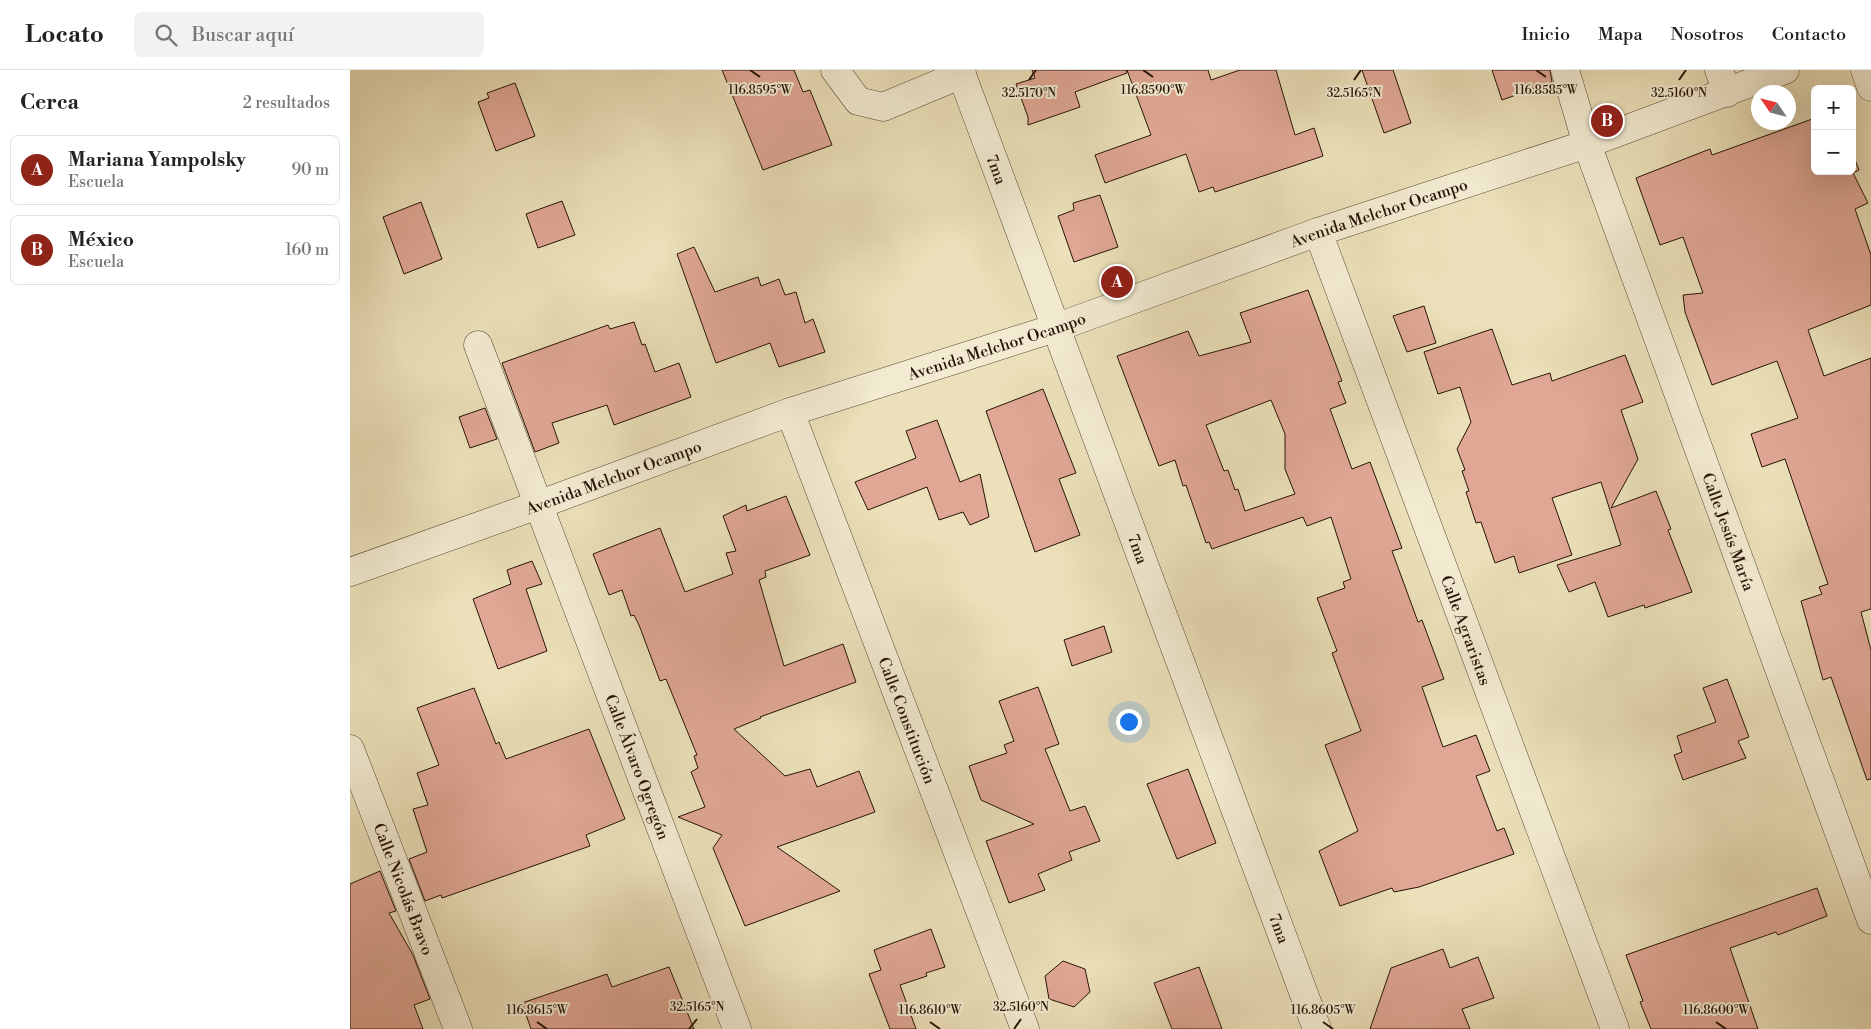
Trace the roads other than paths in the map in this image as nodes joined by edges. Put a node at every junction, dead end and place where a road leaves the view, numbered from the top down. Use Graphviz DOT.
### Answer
graph roads {
  1 [pos="835,70"];
  2 [pos="1565,70"];
  3 [pos="1785,70"];
  4 [pos="1865,70"];
  5 [pos="961,72"];
  6 [pos="1723,82"];
  7 [pos="1871,87"];
  8 [pos="1587,144"];
  9 [pos="1318,232"];
  10 [pos="1054,328"];
  11 [pos="478,345"];
  12 [pos="790,412"];
  13 [pos="538,506"];
  14 [pos="350,572"];
  15 [pos="350,749"];
  16 [pos="1871,920"];
  17 [pos="458,1029"];
  18 [pos="737,1029"];
  19 [pos="1025,1029"];
  20 [pos="1317,1029"];
  21 [pos="1615,1029"];
  1 -- 5 [label="street"];
  2 -- 8 [label="street, Calle Jesús María"];
  3 -- 6 [label="street, Avenida Melchor Ocampo"];
  4 -- 7 [label="street"];
  5 -- 10 [label="street, 7ma"];
  6 -- 8 [label="street, Avenida Melchor Ocampo"];
  8 -- 9 [label="street, Avenida Melchor Ocampo"];
  8 -- 16 [label="street, Calle Jesús María"];
  9 -- 10 [label="street, Avenida Melchor Ocampo"];
  9 -- 21 [label="street, Calle Agraristas"];
  10 -- 12 [label="street, Avenida Melchor Ocampo"];
  10 -- 20 [label="street, 7ma"];
  11 -- 13 [label="street, Calle Álvaro Ogregón"];
  12 -- 13 [label="street, Avenida Melchor Ocampo"];
  12 -- 19 [label="street, Calle Constitución"];
  13 -- 14 [label="street, Avenida Melchor Ocampo"];
  13 -- 18 [label="street, Calle Álvaro Ogregón"];
  15 -- 17 [label="street, Calle Nicolás Bravo"];
}
